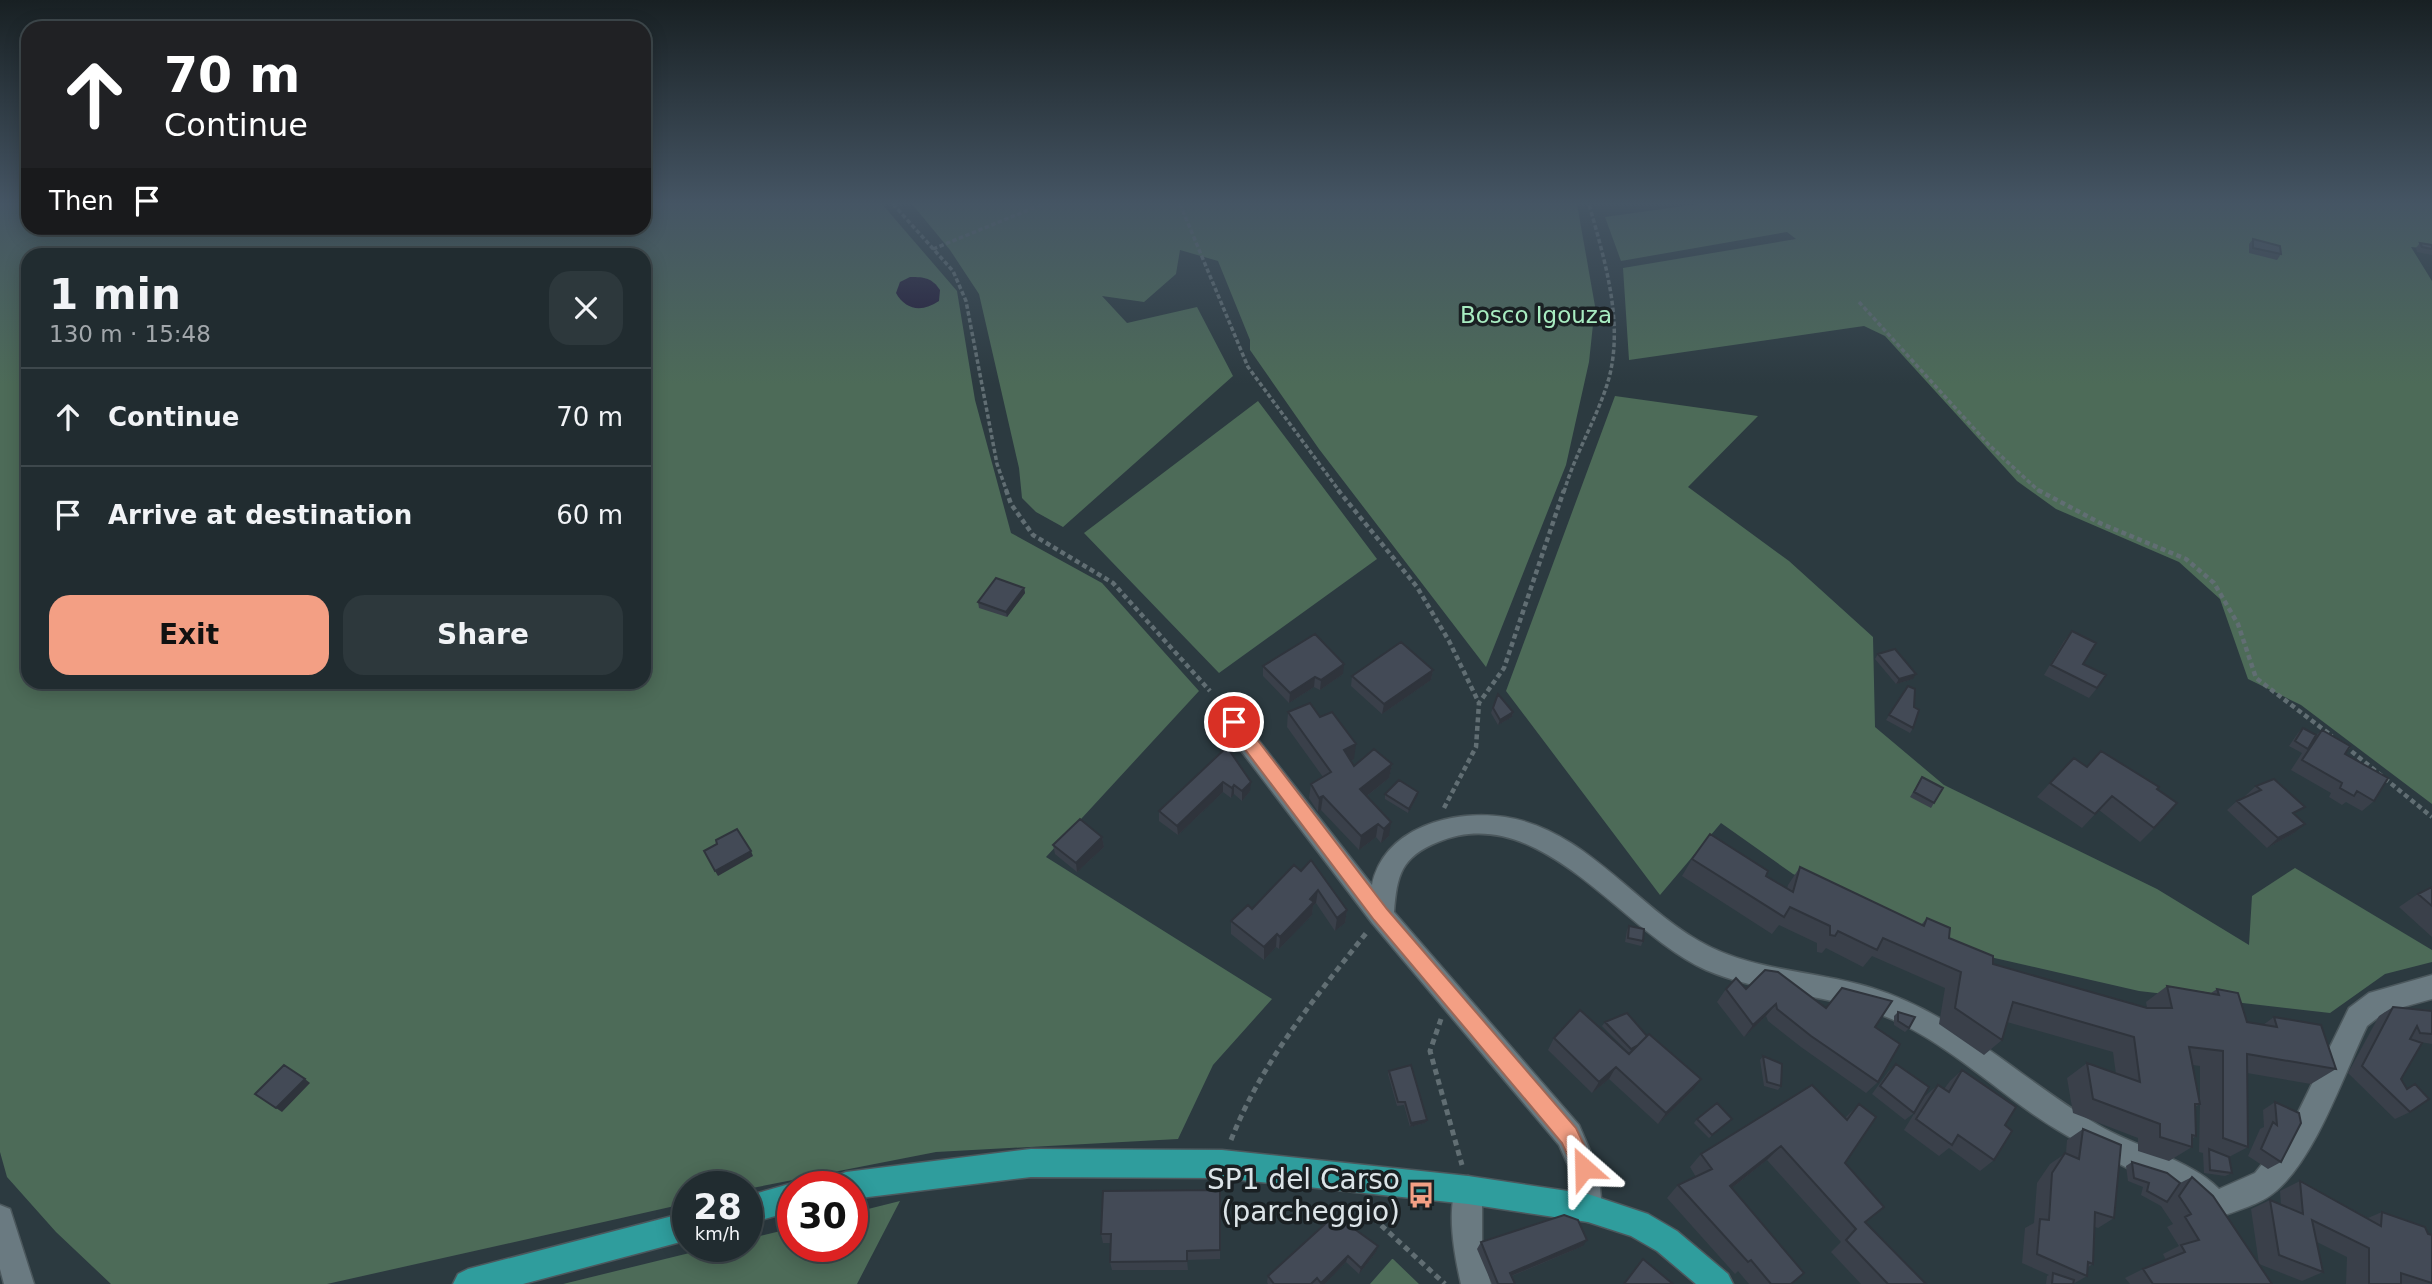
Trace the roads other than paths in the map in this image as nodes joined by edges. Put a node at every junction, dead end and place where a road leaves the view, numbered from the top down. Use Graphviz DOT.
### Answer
graph roads {
  1 [pos="1223,706"];
  2 [pos="1381,915"];
  3 [pos="2432,987"];
  4 [pos="868,1183"];
  5 [pos="1468,1190"];
  6 [pos="1588,1208"];
  7 [pos="0,1219"];
  8 [pos="672,1230"];
  9 [pos="19,1284"];
  10 [pos="468,1284"];
  11 [pos="1476,1284"];
  12 [pos="1718,1284"];
  1 -- 2 [label="street"];
  2 -- 3 [label="street"];
  2 -- 6 [label="street"];
  4 -- 5 [label="main road"];
  5 -- 6 [label="main road"];
  5 -- 11 [label="street"];
  6 -- 12 [label="main road"];
  7 -- 9 [label="street"];
  8 -- 10 [label="main road"];
}
